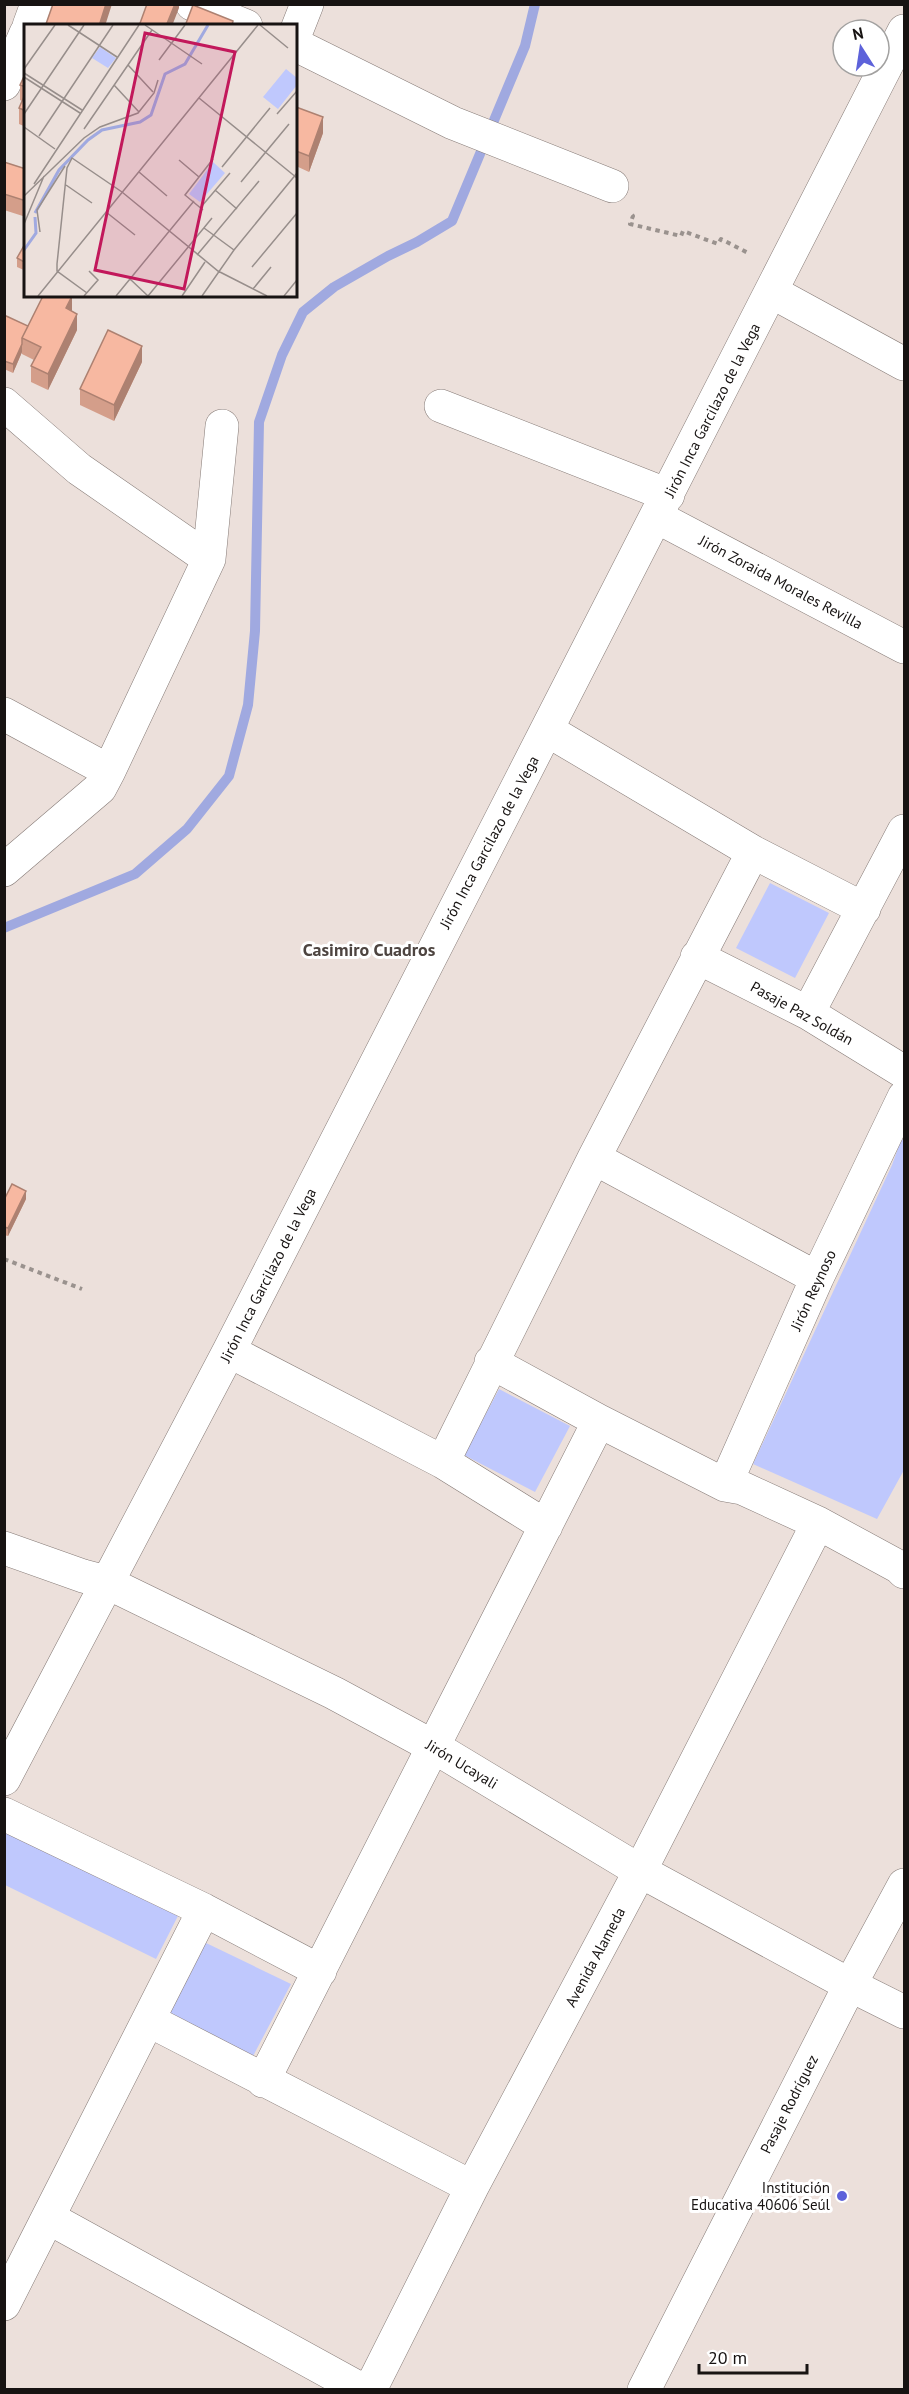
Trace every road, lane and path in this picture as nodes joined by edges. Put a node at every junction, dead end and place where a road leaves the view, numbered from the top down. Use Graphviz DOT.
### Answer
graph roads {
  1 [pos="37,4"];
  2 [pos="192,4"];
  3 [pos="307,4"];
  4 [pos="30,24"];
  5 [pos="241,24"];
  6 [pos="297,29"];
  7 [pos="904,31"];
  8 [pos="24,38"];
  9 [pos="297,45"];
  10 [pos="4,84"];
  11 [pos="607,191"];
  12 [pos="753,256"];
  13 [pos="772,292"];
  14 [pos="904,364"];
  15 [pos="4,404"];
  16 [pos="441,405"];
  17 [pos="222,426"];
  18 [pos="662,506"];
  19 [pos="209,559"];
  20 [pos="904,647"];
  21 [pos="4,714"];
  22 [pos="548,730"];
  23 [pos="109,771"];
  24 [pos="904,831"];
  25 [pos="753,852"];
  26 [pos="4,870"];
  27 [pos="864,909"];
  28 [pos="697,957"];
  29 [pos="808,1014"];
  30 [pos="904,1072"];
  31 [pos="904,1096"];
  32 [pos="594,1158"];
  33 [pos="4,1259"];
  34 [pos="817,1278"];
  35 [pos="82,1289"];
  36 [pos="229,1351"];
  37 [pos="491,1362"];
  38 [pos="599,1421"];
  39 [pos="443,1462"];
  40 [pos="725,1485"];
  41 [pos="818,1523"];
  42 [pos="546,1526"];
  43 [pos="4,1548"];
  44 [pos="903,1565"];
  45 [pos="106,1582"];
  46 [pos="434,1747"];
  47 [pos="4,1779"];
  48 [pos="4,1814"];
  49 [pos="640,1871"];
  50 [pos="904,1885"];
  51 [pos="204,1910"];
  52 [pos="320,1971"];
  53 [pos="850,1985"];
  54 [pos="904,2012"];
  55 [pos="150,2021"];
  56 [pos="263,2081"];
  57 [pos="472,2187"];
  58 [pos="49,2218"];
  59 [pos="4,2304"];
  60 [pos="362,2390"];
  61 [pos="369,2390"];
  62 [pos="644,2390"];
  1 -- 4 [label="street"];
  2 -- 5 [label="street"];
  3 -- 6 [label="street"];
  7 -- 13 [label="street, Jirón Inca Garcilazo de la Vega"];
  8 -- 10 [label="street"];
  9 -- 11 [label="street"];
  11 -- 12 [label="path"];
  13 -- 14 [label="street"];
  13 -- 18 [label="street, Jirón Inca Garcilazo de la Vega"];
  15 -- 19 [label="street"];
  16 -- 18 [label="street, Jirón Zoraida Morales Revilla"];
  17 -- 19 [label="street"];
  18 -- 20 [label="street, Jirón Zoraida Morales Revilla"];
  18 -- 22 [label="street, Jirón Inca Garcilazo de la Vega"];
  19 -- 23 [label="street"];
  21 -- 23 [label="street"];
  22 -- 25 [label="street"];
  22 -- 36 [label="street, Jirón Inca Garcilazo de la Vega"];
  23 -- 26 [label="street"];
  24 -- 27 [label="street"];
  25 -- 27 [label="street"];
  25 -- 28 [label="street"];
  27 -- 29 [label="street"];
  28 -- 29 [label="street, Pasaje Paz Soldán"];
  28 -- 32 [label="street"];
  29 -- 30 [label="street, Pasaje Paz Soldán"];
  31 -- 34 [label="street, Jirón Reynoso"];
  32 -- 34 [label="street"];
  32 -- 37 [label="street"];
  33 -- 35 [label="path"];
  34 -- 40 [label="street, Jirón Reynoso"];
  36 -- 39 [label="street"];
  36 -- 45 [label="street, Jirón Inca Garcilazo de la Vega"];
  37 -- 38 [label="street"];
  37 -- 39 [label="street"];
  38 -- 40 [label="street"];
  38 -- 42 [label="street"];
  39 -- 42 [label="street"];
  40 -- 41 [label="street"];
  41 -- 44 [label="street"];
  41 -- 49 [label="street, Avenida Alameda"];
  42 -- 46 [label="street"];
  43 -- 45 [label="street, Jirón Ucayali"];
  45 -- 46 [label="street, Jirón Ucayali"];
  45 -- 47 [label="street, Jirón Inca Garcilazo de la Vega"];
  46 -- 49 [label="street, Jirón Ucayali"];
  46 -- 52 [label="street"];
  48 -- 51 [label="street"];
  49 -- 53 [label="street, Jirón Ucayali"];
  49 -- 57 [label="street, Avenida Alameda"];
  50 -- 53 [label="street, Pasaje Rodríguez"];
  51 -- 52 [label="street"];
  51 -- 55 [label="street"];
  52 -- 56 [label="street"];
  53 -- 54 [label="street, Jirón Ucayali"];
  53 -- 62 [label="street, Pasaje Rodríguez"];
  55 -- 56 [label="street"];
  55 -- 58 [label="street"];
  56 -- 57 [label="street"];
  57 -- 61 [label="street, Avenida Alameda"];
  58 -- 59 [label="street"];
  58 -- 60 [label="street"];
}
